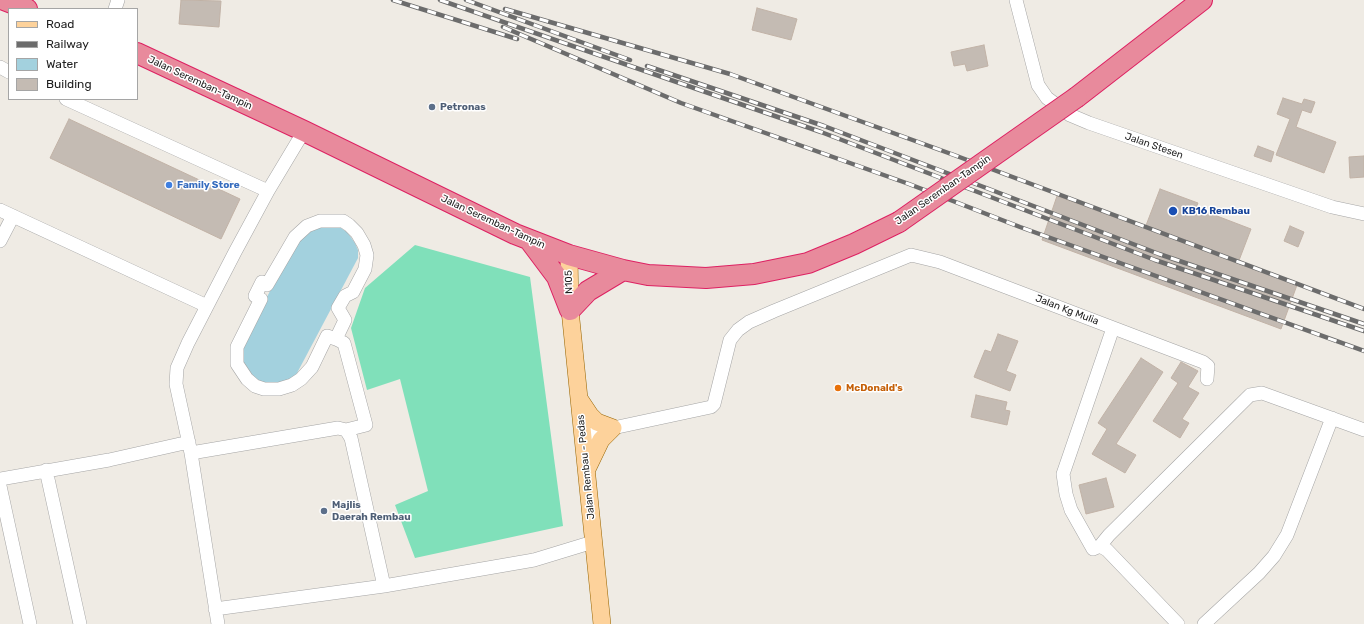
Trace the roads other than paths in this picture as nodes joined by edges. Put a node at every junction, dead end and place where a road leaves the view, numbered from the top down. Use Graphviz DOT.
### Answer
graph roads {
  1 [pos="4,0"];
  2 [pos="1016,0"];
  3 [pos="1202,0"];
  4 [pos="24,8"];
  5 [pos="138,53"];
  6 [pos="68,100"];
  7 [pos="304,131"];
  8 [pos="268,191"];
  9 [pos="0,210"];
  10 [pos="1364,214"];
  11 [pos="13,216"];
  12 [pos="530,240"];
  13 [pos="0,241"];
  14 [pos="569,255"];
  15 [pos="623,270"];
  16 [pos="207,306"];
  17 [pos="570,310"];
  18 [pos="1113,328"];
  19 [pos="336,339"];
  20 [pos="1207,379"];
  21 [pos="579,398"];
  22 [pos="1332,418"];
  23 [pos="613,428"];
  24 [pos="346,430"];
  25 [pos="1364,430"];
  26 [pos="584,436"];
  27 [pos="190,448"];
  28 [pos="588,467"];
  29 [pos="46,470"];
  30 [pos="0,480"];
  31 [pos="0,486"];
  32 [pos="593,542"];
  33 [pos="1100,546"];
  34 [pos="384,586"];
  35 [pos="216,610"];
  36 [pos="30,624"];
  37 [pos="80,624"];
  38 [pos="218,624"];
  39 [pos="602,624"];
  40 [pos="1178,624"];
  41 [pos="1204,624"];
  1 -- 4 [label="highway"];
  2 -- 10 [label="street, Jalan Stesen"];
  3 -- 15 [label="highway, Jalan Seremban-Tampin, bridge"];
  5 -- 7 [label="highway, Jalan Seremban-Tampin"];
  6 -- 8 [label="street"];
  7 -- 8 [label="street"];
  7 -- 12 [label="highway, Jalan Seremban-Tampin"];
  8 -- 16 [label="street"];
  9 -- 11 [label="street"];
  11 -- 13 [label="street"];
  11 -- 16 [label="street"];
  12 -- 14 [label="highway, Jalan Seremban-Tampin"];
  12 -- 17 [label="highway"];
  14 -- 15 [label="highway, Jalan Seremban-Tampin"];
  14 -- 17 [label="main road, N105 / N105"];
  15 -- 17 [label="highway"];
  16 -- 27 [label="street"];
  17 -- 21 [label="main road, Jalan Rembau - Pedas / N105"];
  18 -- 20 [label="street, Jalan Kg Mulia"];
  18 -- 23 [label="street, Jalan Kg Mulia"];
  18 -- 33 [label="street"];
  19 -- 19 [label="street"];
  19 -- 24 [label="street"];
  21 -- 23 [label="main road"];
  21 -- 26 [label="main road, Jalan Rembau - Pedas / N105"];
  22 -- 25 [label="street"];
  22 -- 33 [label="street"];
  22 -- 41 [label="street"];
  23 -- 26 [label="street"];
  23 -- 28 [label="main road"];
  24 -- 27 [label="street"];
  24 -- 34 [label="street"];
  26 -- 28 [label="main road, Jalan Rembau - Pedas / N105"];
  27 -- 29 [label="street"];
  27 -- 35 [label="street"];
  28 -- 32 [label="main road, Jalan Rembau - Pedas / N105"];
  29 -- 30 [label="street"];
  29 -- 37 [label="street"];
  31 -- 36 [label="street"];
  32 -- 34 [label="street"];
  32 -- 39 [label="main road, Jalan Rembau - Pedas / N105"];
  33 -- 40 [label="street"];
  34 -- 35 [label="street"];
  35 -- 38 [label="street"];
}
